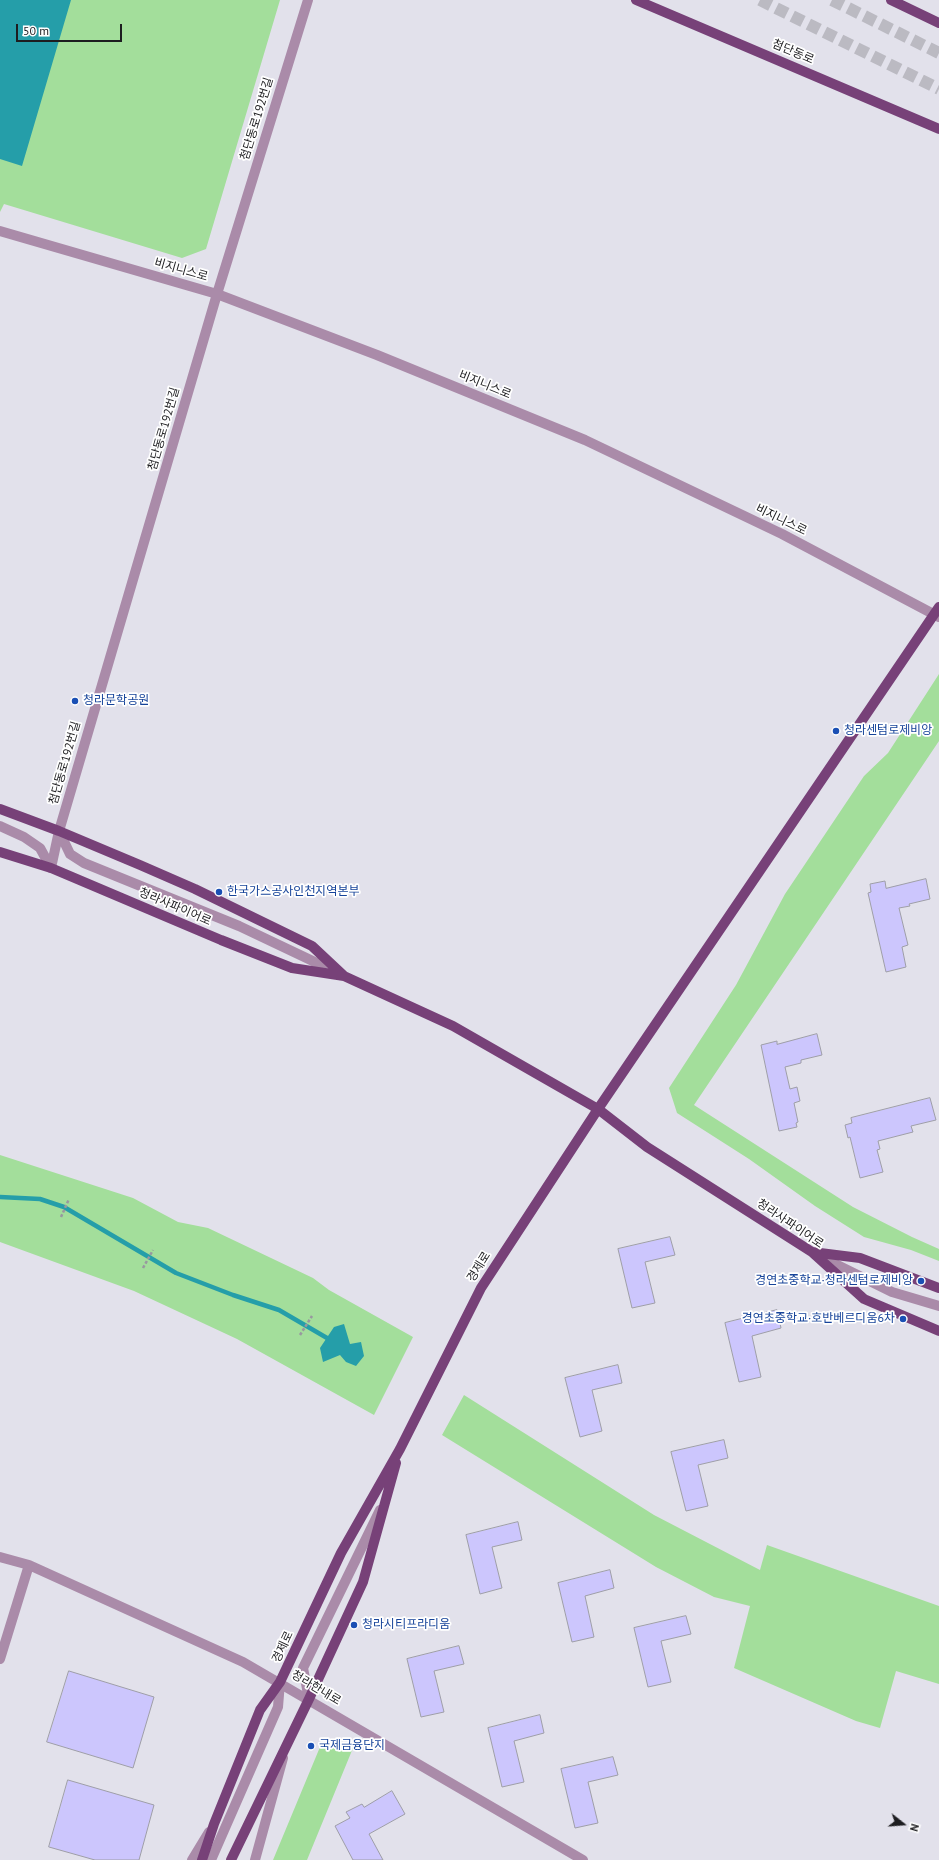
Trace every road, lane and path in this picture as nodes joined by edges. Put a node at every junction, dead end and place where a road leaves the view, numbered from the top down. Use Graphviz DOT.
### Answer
graph roads {
  1 [pos="308,0"];
  2 [pos="636,0"];
  3 [pos="891,0"];
  4 [pos="939,22"];
  5 [pos="939,129"];
  6 [pos="3,232"];
  7 [pos="217,294"];
  8 [pos="937,613"];
  9 [pos="0,809"];
  10 [pos="0,826"];
  11 [pos="59,831"];
  12 [pos="0,852"];
  13 [pos="51,868"];
  14 [pos="344,976"];
  15 [pos="598,1109"];
  16 [pos="69,1199"];
  17 [pos="62,1217"];
  18 [pos="153,1250"];
  19 [pos="812,1252"];
  20 [pos="143,1268"];
  21 [pos="939,1288"];
  22 [pos="939,1306"];
  23 [pos="312,1316"];
  24 [pos="939,1332"];
  25 [pos="300,1335"];
  26 [pos="400,1449"];
  27 [pos="387,1496"];
  28 [pos="0,1557"];
  29 [pos="29,1565"];
  30 [pos="0,1659"];
  31 [pos="280,1682"];
  32 [pos="309,1700"];
  33 [pos="287,1742"];
  34 [pos="214,1824"];
  35 [pos="192,1860"];
  36 [pos="202,1860"];
  37 [pos="211,1860"];
  38 [pos="231,1860"];
  39 [pos="255,1860"];
  40 [pos="583,1860"];
  1 -- 7 [label="street, 첨단동로192번길"];
  2 -- 5 [label="main road, 첨단동로"];
  3 -- 4 [label="main road"];
  6 -- 7 [label="street, 비지니스로"];
  7 -- 8 [label="street, 비지니스로"];
  7 -- 11 [label="street, 첨단동로192번길"];
  8 -- 15 [label="main road, 경제로"];
  9 -- 11 [label="main road"];
  10 -- 13 [label="street"];
  11 -- 13 [label="street, 첨단동로192번길"];
  11 -- 14 [label="main road"];
  11 -- 14 [label="street"];
  12 -- 13 [label="main road, 청라사파이어로"];
  13 -- 14 [label="main road, 청라사파이어로"];
  14 -- 15 [label="main road, 청라사파이어로"];
  15 -- 19 [label="main road, 청라사파이어로"];
  15 -- 26 [label="main road, 경제로"];
  16 -- 17 [label="path"];
  18 -- 20 [label="path"];
  19 -- 21 [label="main road"];
  19 -- 22 [label="street"];
  19 -- 24 [label="main road, 청라사파이어로"];
  23 -- 25 [label="path"];
  26 -- 27 [label="main road, 경제로"];
  26 -- 31 [label="main road, 경제로"];
  27 -- 32 [label="main road, 경제로"];
  27 -- 32 [label="street"];
  28 -- 29 [label="street, 청라한내로"];
  29 -- 30 [label="street"];
  29 -- 31 [label="street, 청라한내로"];
  31 -- 32 [label="street, 청라한내로"];
  31 -- 34 [label="main road, 경제로"];
  31 -- 37 [label="street"];
  32 -- 33 [label="main road, 경제로"];
  32 -- 40 [label="street, 청라한내로"];
  33 -- 38 [label="main road, 경제로"];
  33 -- 39 [label="street"];
  34 -- 35 [label="street"];
  34 -- 36 [label="main road, 경제로"];
}
